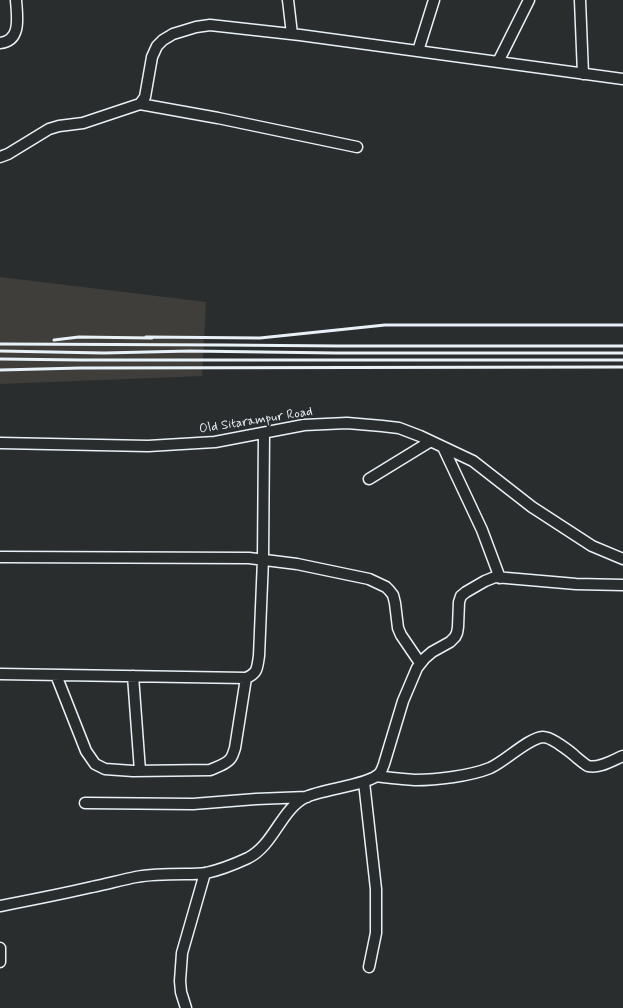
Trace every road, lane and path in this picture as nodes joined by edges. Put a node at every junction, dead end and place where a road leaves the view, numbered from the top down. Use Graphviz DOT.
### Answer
graph roads {
  1 [pos="16,0"];
  2 [pos="288,0"];
  3 [pos="434,0"];
  4 [pos="529,0"];
  5 [pos="580,0"];
  6 [pos="292,34"];
  7 [pos="0,43"];
  8 [pos="418,51"];
  9 [pos="498,62"];
  10 [pos="583,74"];
  11 [pos="623,79"];
  12 [pos="140,104"];
  13 [pos="357,147"];
  14 [pos="0,157"];
  15 [pos="264,433"];
  16 [pos="431,441"];
  17 [pos="0,443"];
  18 [pos="443,447"];
  19 [pos="369,480"];
  20 [pos="0,557"];
  21 [pos="263,559"];
  22 [pos="623,559"];
  23 [pos="500,578"];
  24 [pos="623,585"];
  25 [pos="420,663"];
  26 [pos="0,674"];
  27 [pos="56,675"];
  28 [pos="133,676"];
  29 [pos="246,678"];
  30 [pos="623,756"];
  31 [pos="140,770"];
  32 [pos="376,776"];
  33 [pos="364,782"];
  34 [pos="308,797"];
  35 [pos="85,803"];
  36 [pos="205,873"];
  37 [pos="0,906"];
  38 [pos="0,948"];
  39 [pos="0,962"];
  40 [pos="369,967"];
  41 [pos="184,1008"];
  1 -- 7 [label="street"];
  2 -- 6 [label="street"];
  3 -- 8 [label="street"];
  4 -- 9 [label="street"];
  5 -- 10 [label="street"];
  6 -- 8 [label="street"];
  6 -- 12 [label="street"];
  8 -- 9 [label="street"];
  9 -- 10 [label="street"];
  10 -- 11 [label="street"];
  12 -- 13 [label="street"];
  12 -- 14 [label="street"];
  15 -- 16 [label="street, Old Sitarampur Road"];
  15 -- 17 [label="street, Old Sitarampur Road"];
  15 -- 21 [label="street"];
  16 -- 18 [label="street, Old Sitarampur Road"];
  16 -- 19 [label="street"];
  18 -- 22 [label="street, Old Sitarampur Road"];
  18 -- 23 [label="street"];
  20 -- 21 [label="street"];
  21 -- 25 [label="street"];
  21 -- 29 [label="street"];
  23 -- 24 [label="street"];
  23 -- 25 [label="street"];
  25 -- 32 [label="street"];
  26 -- 27 [label="street"];
  27 -- 28 [label="street"];
  27 -- 31 [label="street"];
  28 -- 29 [label="street"];
  28 -- 31 [label="street"];
  29 -- 31 [label="street"];
  30 -- 32 [label="street"];
  32 -- 33 [label="street"];
  33 -- 34 [label="street"];
  33 -- 40 [label="street"];
  34 -- 35 [label="street"];
  34 -- 36 [label="street"];
  36 -- 37 [label="street"];
  36 -- 41 [label="street"];
  38 -- 39 [label="street"];
}
